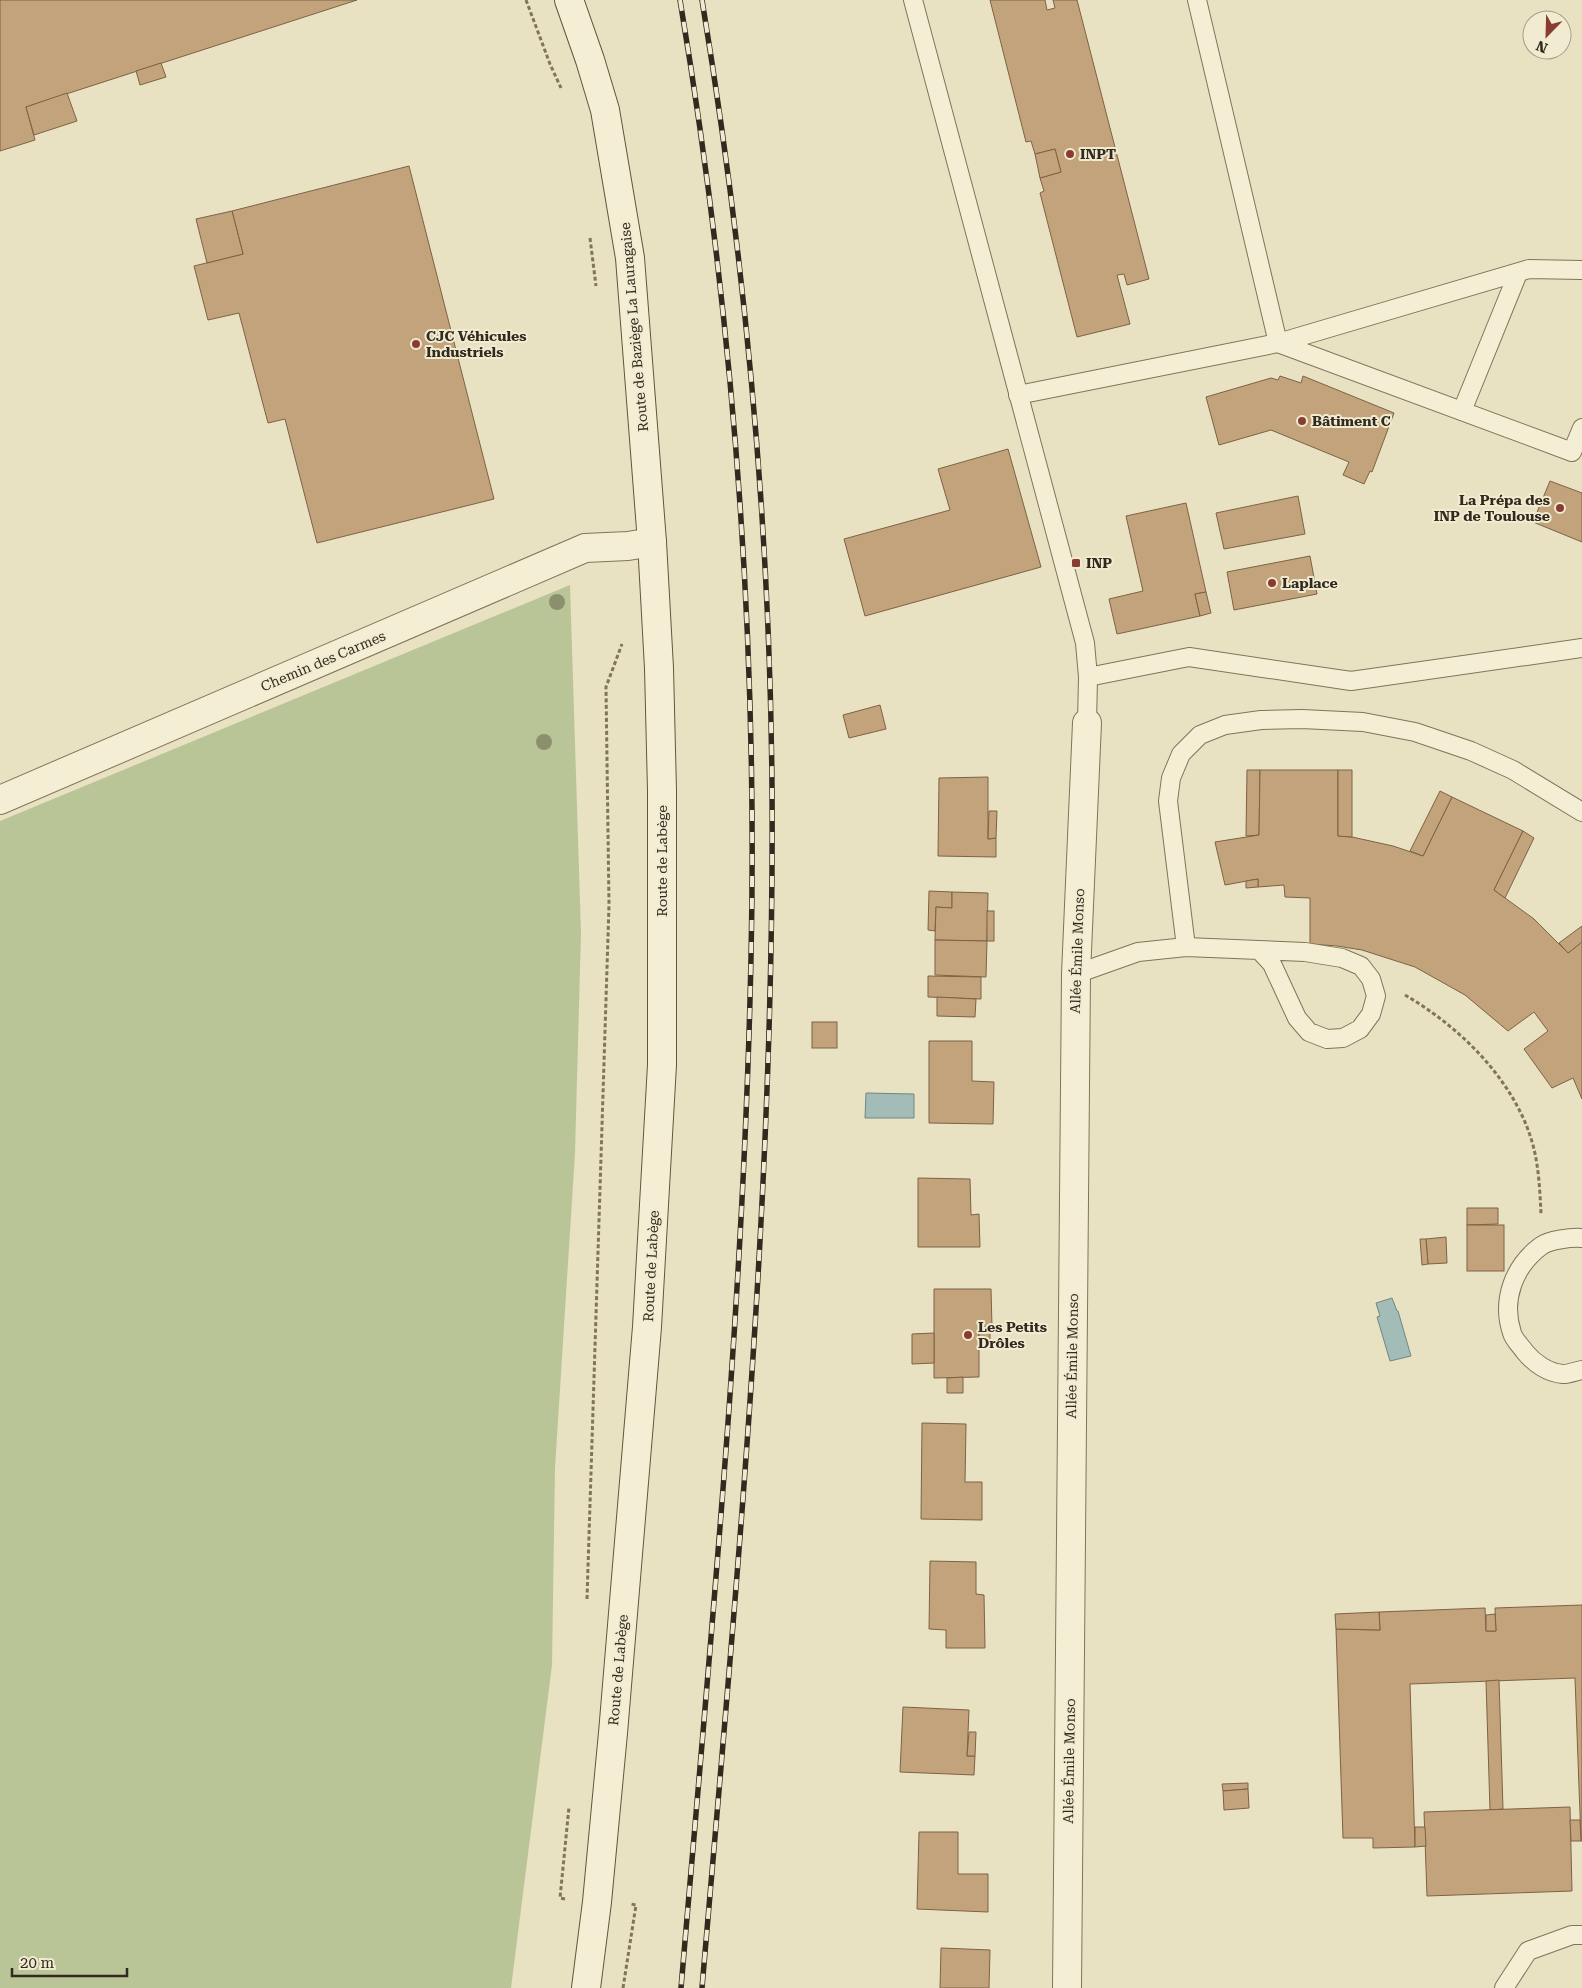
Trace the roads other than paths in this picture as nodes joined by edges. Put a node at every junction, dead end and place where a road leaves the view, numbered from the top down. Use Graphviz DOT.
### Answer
graph roads {
  1 [pos="569,0"];
  2 [pos="913,0"];
  3 [pos="1197,0"];
  4 [pos="1582,270"];
  5 [pos="1518,273"];
  6 [pos="1278,343"];
  7 [pos="1018,395"];
  8 [pos="1462,411"];
  9 [pos="1582,428"];
  10 [pos="652,542"];
  11 [pos="1582,648"];
  12 [pos="1088,677"];
  13 [pos="1087,723"];
  14 [pos="0,800"];
  15 [pos="1582,812"];
  16 [pos="1186,947"];
  17 [pos="1259,950"];
  18 [pos="1076,974"];
  19 [pos="1582,1238"];
  20 [pos="1582,1370"];
  21 [pos="1582,1935"];
  22 [pos="586,1988"];
  23 [pos="1067,1988"];
  24 [pos="1504,1988"];
  1 -- 10 [label="main road, Route de Baziège La Lauragaise"];
  2 -- 7 [label="lane"];
  3 -- 6 [label="lane"];
  4 -- 5 [label="lane"];
  5 -- 6 [label="lane"];
  5 -- 8 [label="lane"];
  6 -- 7 [label="lane"];
  6 -- 8 [label="lane"];
  7 -- 12 [label="lane"];
  8 -- 9 [label="lane"];
  10 -- 14 [label="main road, Chemin des Carmes"];
  10 -- 22 [label="main road, Route de Labège"];
  11 -- 12 [label="lane"];
  12 -- 13 [label="lane"];
  13 -- 18 [label="main road, Allée Émile Monso"];
  15 -- 16 [label="lane"];
  16 -- 17 [label="lane"];
  16 -- 18 [label="lane"];
  17 -- 17 [label="lane"];
  18 -- 23 [label="main road, Allée Émile Monso"];
  19 -- 20 [label="lane"];
  21 -- 24 [label="lane"];
}
